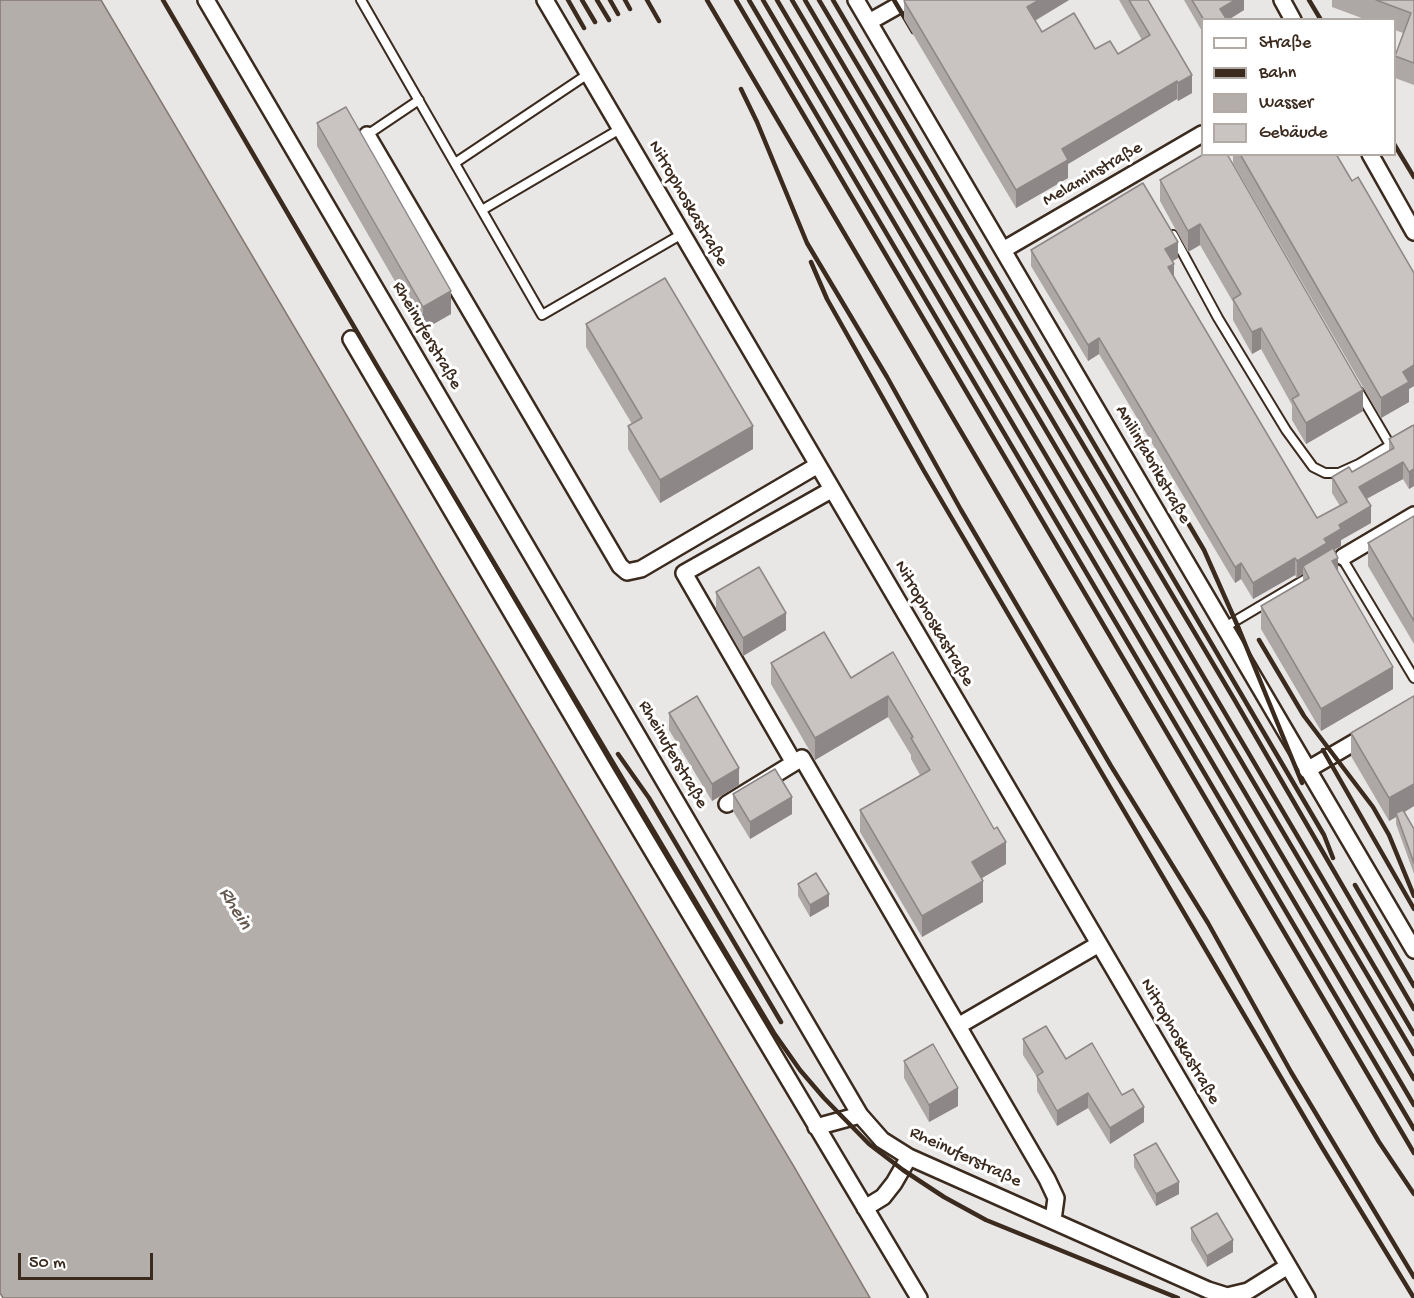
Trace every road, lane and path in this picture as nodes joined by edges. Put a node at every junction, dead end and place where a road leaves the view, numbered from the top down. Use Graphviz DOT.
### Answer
graph roads {
  1 [pos="206,0"];
  2 [pos="361,0"];
  3 [pos="545,0"];
  4 [pos="856,0"];
  5 [pos="908,0"];
  6 [pos="1282,0"];
  7 [pos="1292,18"];
  8 [pos="869,22"];
  9 [pos="588,74"];
  10 [pos="418,100"];
  11 [pos="620,129"];
  12 [pos="367,135"];
  13 [pos="1201,135"];
  14 [pos="1371,156"];
  15 [pos="455,163"];
  16 [pos="482,210"];
  17 [pos="1410,214"];
  18 [pos="1171,231"];
  19 [pos="1414,232"];
  20 [pos="682,234"];
  21 [pos="1003,250"];
  22 [pos="351,339"];
  23 [pos="1355,385"];
  24 [pos="1414,431"];
  25 [pos="1390,445"];
  26 [pos="818,465"];
  27 [pos="831,490"];
  28 [pos="1414,515"];
  29 [pos="672,552"];
  30 [pos="1338,560"];
  31 [pos="1324,569"];
  32 [pos="684,573"];
  33 [pos="1225,627"];
  34 [pos="1414,678"];
  35 [pos="1384,725"];
  36 [pos="794,764"];
  37 [pos="1307,770"];
  38 [pos="727,804"];
  39 [pos="1099,944"];
  40 [pos="1414,950"];
  41 [pos="958,1026"];
  42 [pos="860,1115"];
  43 [pos="816,1127"];
  44 [pos="909,1157"];
  45 [pos="865,1208"];
  46 [pos="1053,1220"];
  47 [pos="1288,1266"];
  48 [pos="919,1298"];
  49 [pos="1307,1298"];
  1 -- 42 [label="street, Rheinuferstraße"];
  2 -- 10 [label="lane"];
  3 -- 9 [label="street, Nitrophoskastraße"];
  4 -- 8 [label="street, Anilinfabrikstraße"];
  5 -- 8 [label="street"];
  6 -- 7 [label="street"];
  8 -- 21 [label="street, Anilinfabrikstraße"];
  9 -- 11 [label="street, Nitrophoskastraße"];
  9 -- 15 [label="lane"];
  10 -- 12 [label="lane"];
  10 -- 15 [label="lane"];
  11 -- 16 [label="lane"];
  11 -- 20 [label="street, Nitrophoskastraße"];
  12 -- 29 [label="street"];
  13 -- 21 [label="street, Melaminstraße"];
  14 -- 17 [label="street"];
  15 -- 16 [label="lane"];
  16 -- 20 [label="lane"];
  17 -- 19 [label="street"];
  18 -- 25 [label="lane"];
  20 -- 26 [label="street, Nitrophoskastraße"];
  21 -- 33 [label="street, Anilinfabrikstraße"];
  22 -- 43 [label="street"];
  23 -- 25 [label="lane"];
  24 -- 25 [label="lane"];
  26 -- 27 [label="street, Nitrophoskastraße"];
  26 -- 29 [label="street"];
  27 -- 32 [label="street"];
  27 -- 39 [label="street, Nitrophoskastraße"];
  28 -- 30 [label="street"];
  29 -- 32 [label="street"];
  30 -- 34 [label="lane"];
  31 -- 33 [label="lane"];
  32 -- 36 [label="street"];
  33 -- 37 [label="street, Anilinfabrikstraße"];
  35 -- 37 [label="street"];
  36 -- 38 [label="street"];
  36 -- 41 [label="street"];
  37 -- 40 [label="street, Anilinfabrikstraße"];
  39 -- 41 [label="street"];
  39 -- 47 [label="street, Nitrophoskastraße"];
  41 -- 46 [label="street"];
  42 -- 43 [label="street"];
  42 -- 44 [label="street, Rheinuferstraße"];
  43 -- 45 [label="street"];
  44 -- 45 [label="street"];
  44 -- 46 [label="street, Rheinuferstraße"];
  45 -- 48 [label="street"];
  46 -- 47 [label="street, Rheinuferstraße"];
  47 -- 49 [label="street, Nitrophoskastraße"];
}
